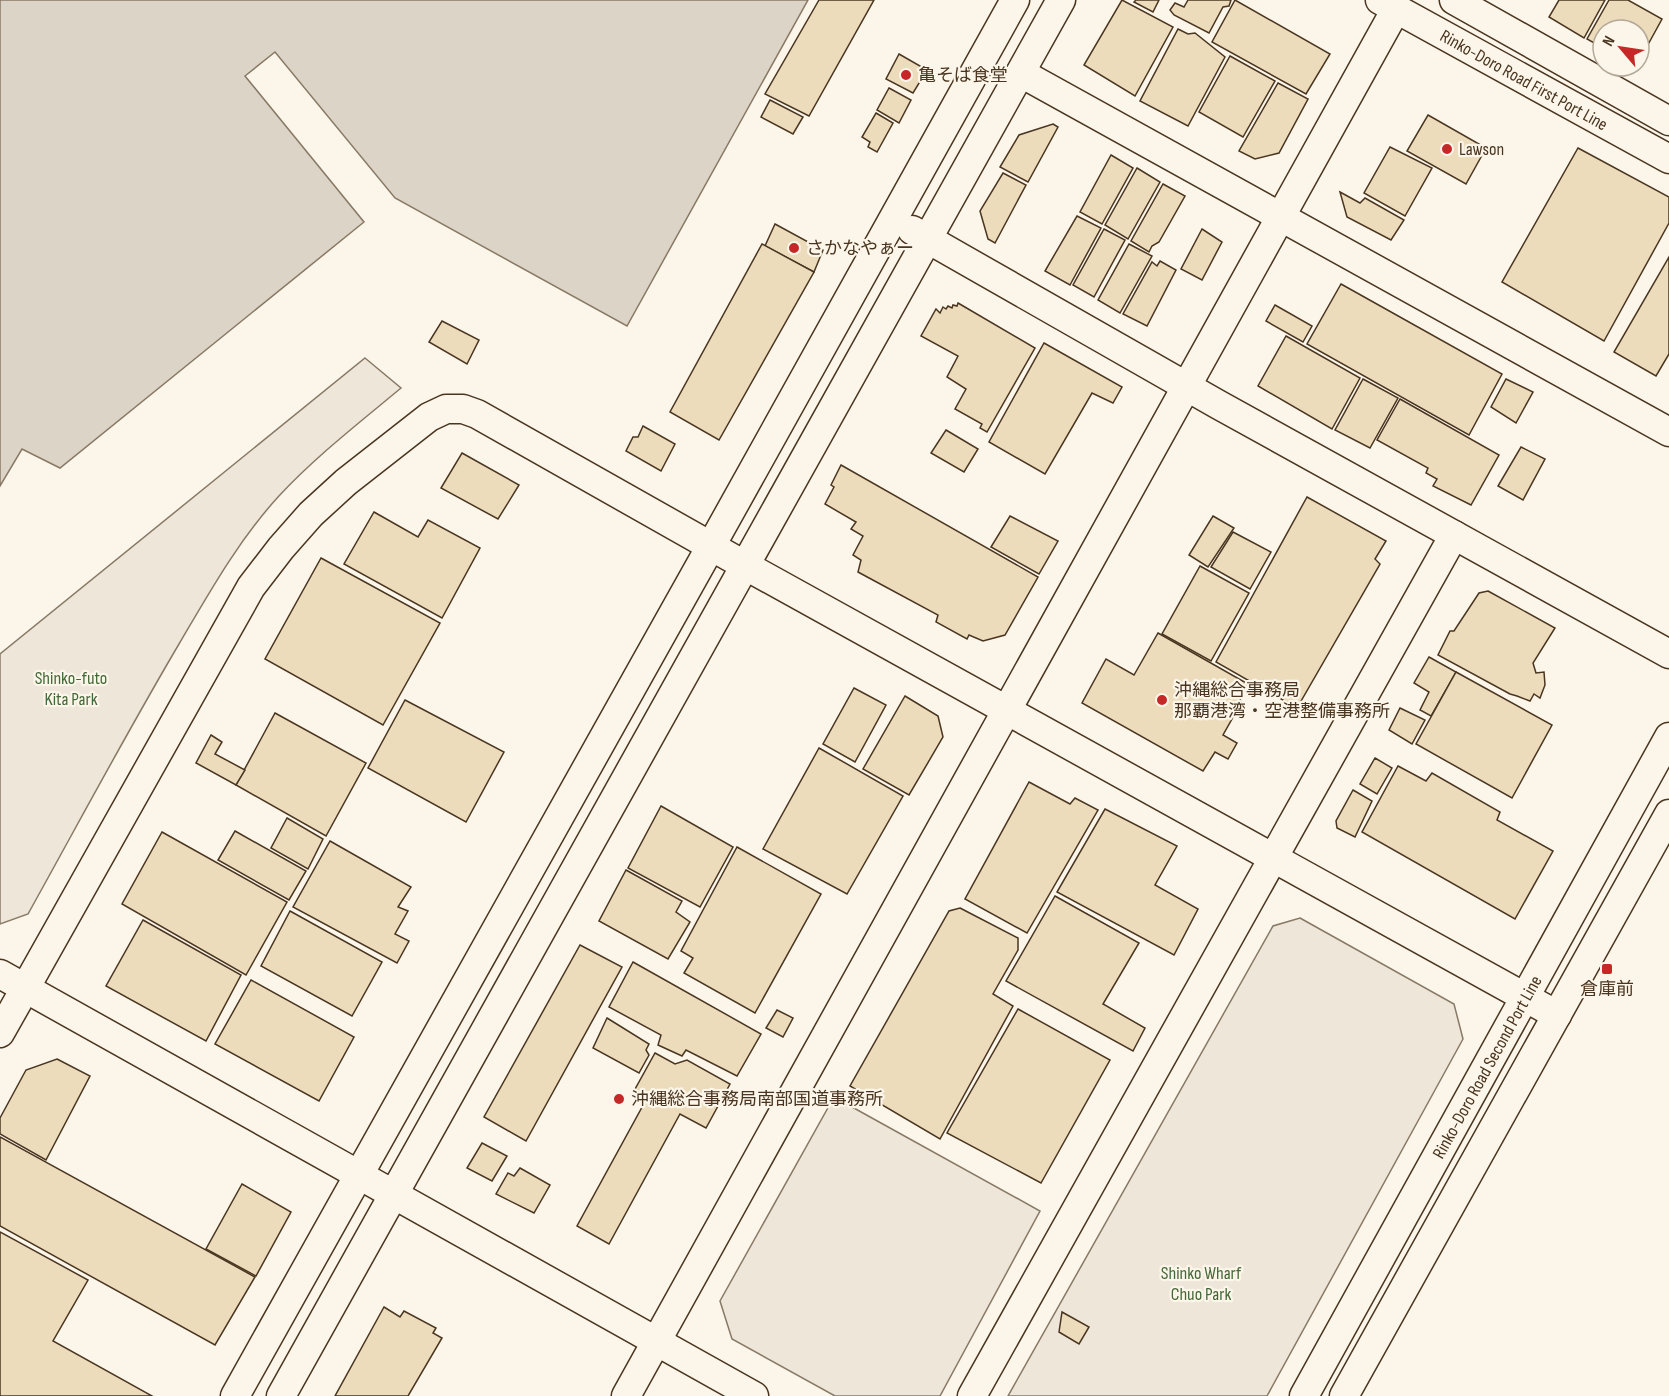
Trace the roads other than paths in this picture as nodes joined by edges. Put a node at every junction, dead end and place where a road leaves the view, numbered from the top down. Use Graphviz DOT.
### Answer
graph roads {
  1 [pos="1015,0"];
  2 [pos="1061,0"];
  3 [pos="1454,0"];
  4 [pos="1388,4"];
  5 [pos="1021,73"];
  6 [pos="1669,121"];
  7 [pos="1669,159"];
  8 [pos="1281,217"];
  9 [pos="893,219"];
  10 [pos="928,240"];
  11 [pos="1187,386"];
  12 [pos="1669,432"];
  13 [pos="1454,535"];
  14 [pos="711,546"];
  15 [pos="746,566"];
  16 [pos="1669,654"];
  17 [pos="1006,710"];
  18 [pos="1669,737"];
  19 [pos="1669,814"];
  20 [pos="1273,858"];
  21 [pos="0,974"];
  22 [pos="25,988"];
  23 [pos="1525,997"];
  24 [pos="1557,1015"];
  25 [pos="0,1033"];
  26 [pos="358,1174"];
  27 [pos="394,1194"];
  28 [pos="656,1342"];
  29 [pos="235,1396"];
  30 [pos="281,1396"];
  31 [pos="626,1396"];
  32 [pos="754,1396"];
  33 [pos="972,1396"];
  34 [pos="1304,1396"];
  35 [pos="1344,1396"];
  1 -- 9 [label="street"];
  2 -- 5 [label="street"];
  3 -- 6 [label="street, Rinko-Doro Road First Port Line"];
  4 -- 7 [label="street, Rinko-Doro Road First Port Line"];
  4 -- 8 [label="street"];
  5 -- 8 [label="street"];
  5 -- 10 [label="street"];
  8 -- 11 [label="street"];
  8 -- 12 [label="street"];
  9 -- 10 [label="street"];
  9 -- 14 [label="street"];
  10 -- 11 [label="street"];
  10 -- 15 [label="street"];
  11 -- 13 [label="street"];
  11 -- 17 [label="street"];
  13 -- 16 [label="street"];
  13 -- 20 [label="street"];
  14 -- 15 [label="street"];
  14 -- 22 [label="street"];
  14 -- 26 [label="street"];
  15 -- 17 [label="street"];
  15 -- 27 [label="street"];
  17 -- 20 [label="street"];
  17 -- 28 [label="street"];
  18 -- 23 [label="street, Rinko-Doro Road Second Port Line"];
  19 -- 24 [label="street, Rinko-Doro Road Second Port Line"];
  20 -- 23 [label="street"];
  20 -- 33 [label="street"];
  21 -- 22 [label="street"];
  22 -- 25 [label="street"];
  22 -- 26 [label="street"];
  23 -- 24 [label="street"];
  23 -- 34 [label="street, Rinko-Doro Road Second Port Line"];
  24 -- 35 [label="street, Rinko-Doro Road Second Port Line"];
  26 -- 27 [label="street"];
  26 -- 29 [label="street"];
  27 -- 28 [label="street"];
  27 -- 30 [label="street"];
  28 -- 31 [label="street"];
  28 -- 32 [label="street"];
}
